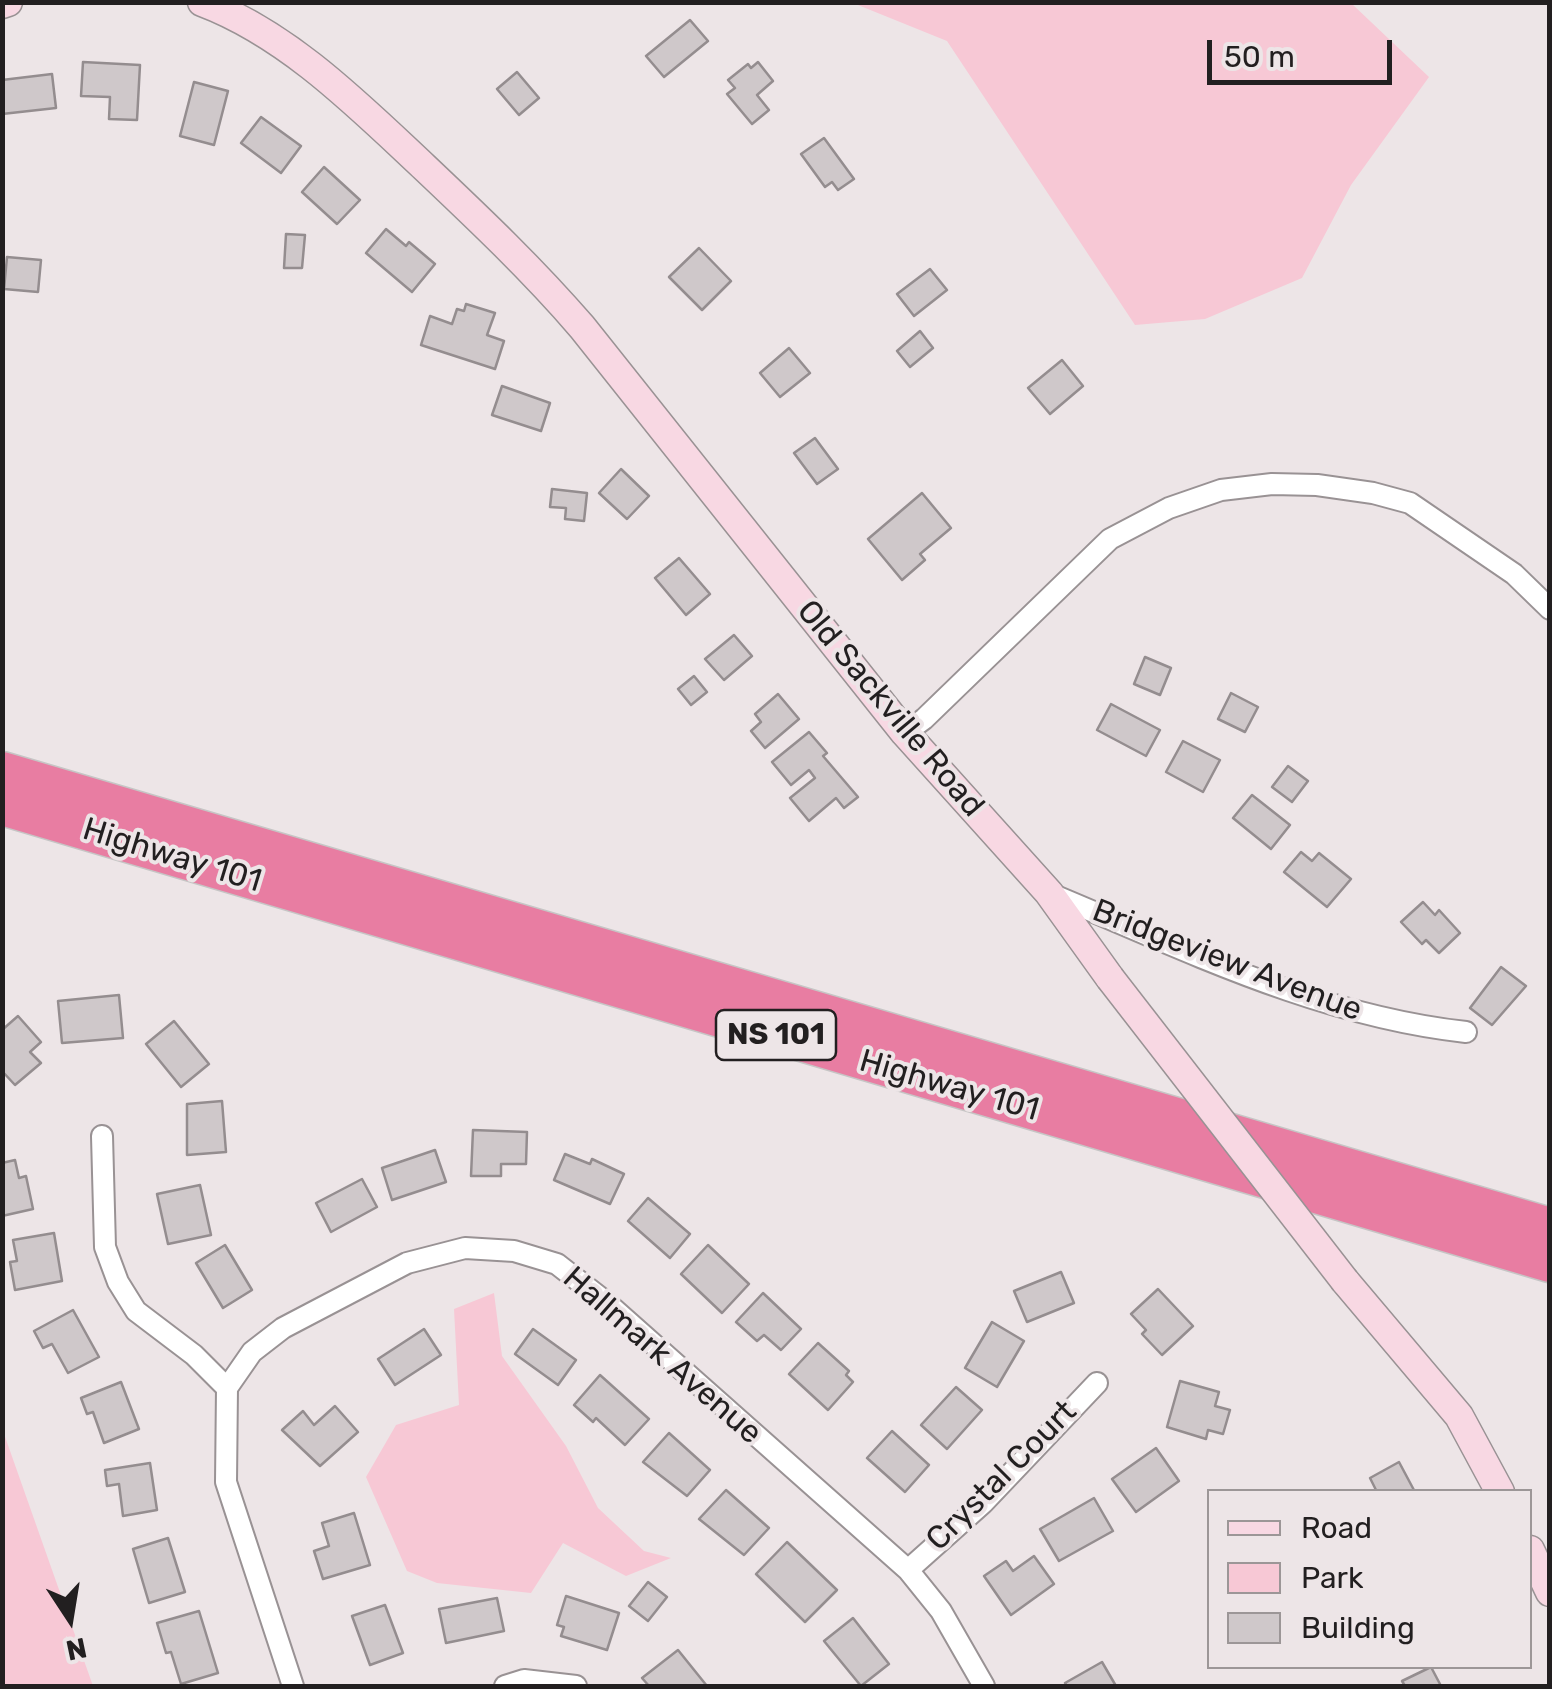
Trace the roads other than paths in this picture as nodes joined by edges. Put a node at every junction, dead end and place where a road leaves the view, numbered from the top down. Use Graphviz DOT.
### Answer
graph roads {
  1 [pos="202,2"];
  2 [pos="1550,609"];
  3 [pos="905,733"];
  4 [pos="2,772"];
  5 [pos="2,806"];
  6 [pos="1049,893"];
  7 [pos="1466,1032"];
  8 [pos="102,1136"];
  9 [pos="1550,1227"];
  10 [pos="1550,1263"];
  11 [pos="1097,1383"];
  12 [pos="227,1388"];
  13 [pos="1498,1489"];
  14 [pos="1532,1554"];
  15 [pos="908,1570"];
  16 [pos="1550,1592"];
  17 [pos="293,1686"];
  18 [pos="505,1686"];
  19 [pos="576,1686"];
  20 [pos="984,1686"];
  1 -- 3 [label="street, Old Sackville Road"];
  2 -- 3 [label="street"];
  3 -- 6 [label="street, Old Sackville Road"];
  4 -- 9 [label="highway, Highway 101 / NS 101"];
  5 -- 10 [label="highway, Highway 101 / NS 101"];
  6 -- 7 [label="street, Bridgeview Avenue"];
  6 -- 13 [label="street, Old Sackville Road, bridge"];
  8 -- 12 [label="street"];
  11 -- 15 [label="street, Crystal Court"];
  12 -- 15 [label="street, Hallmark Avenue"];
  12 -- 17 [label="street"];
  14 -- 16 [label="street"];
  15 -- 20 [label="street, Hallmark Avenue"];
  18 -- 19 [label="street"];
}
